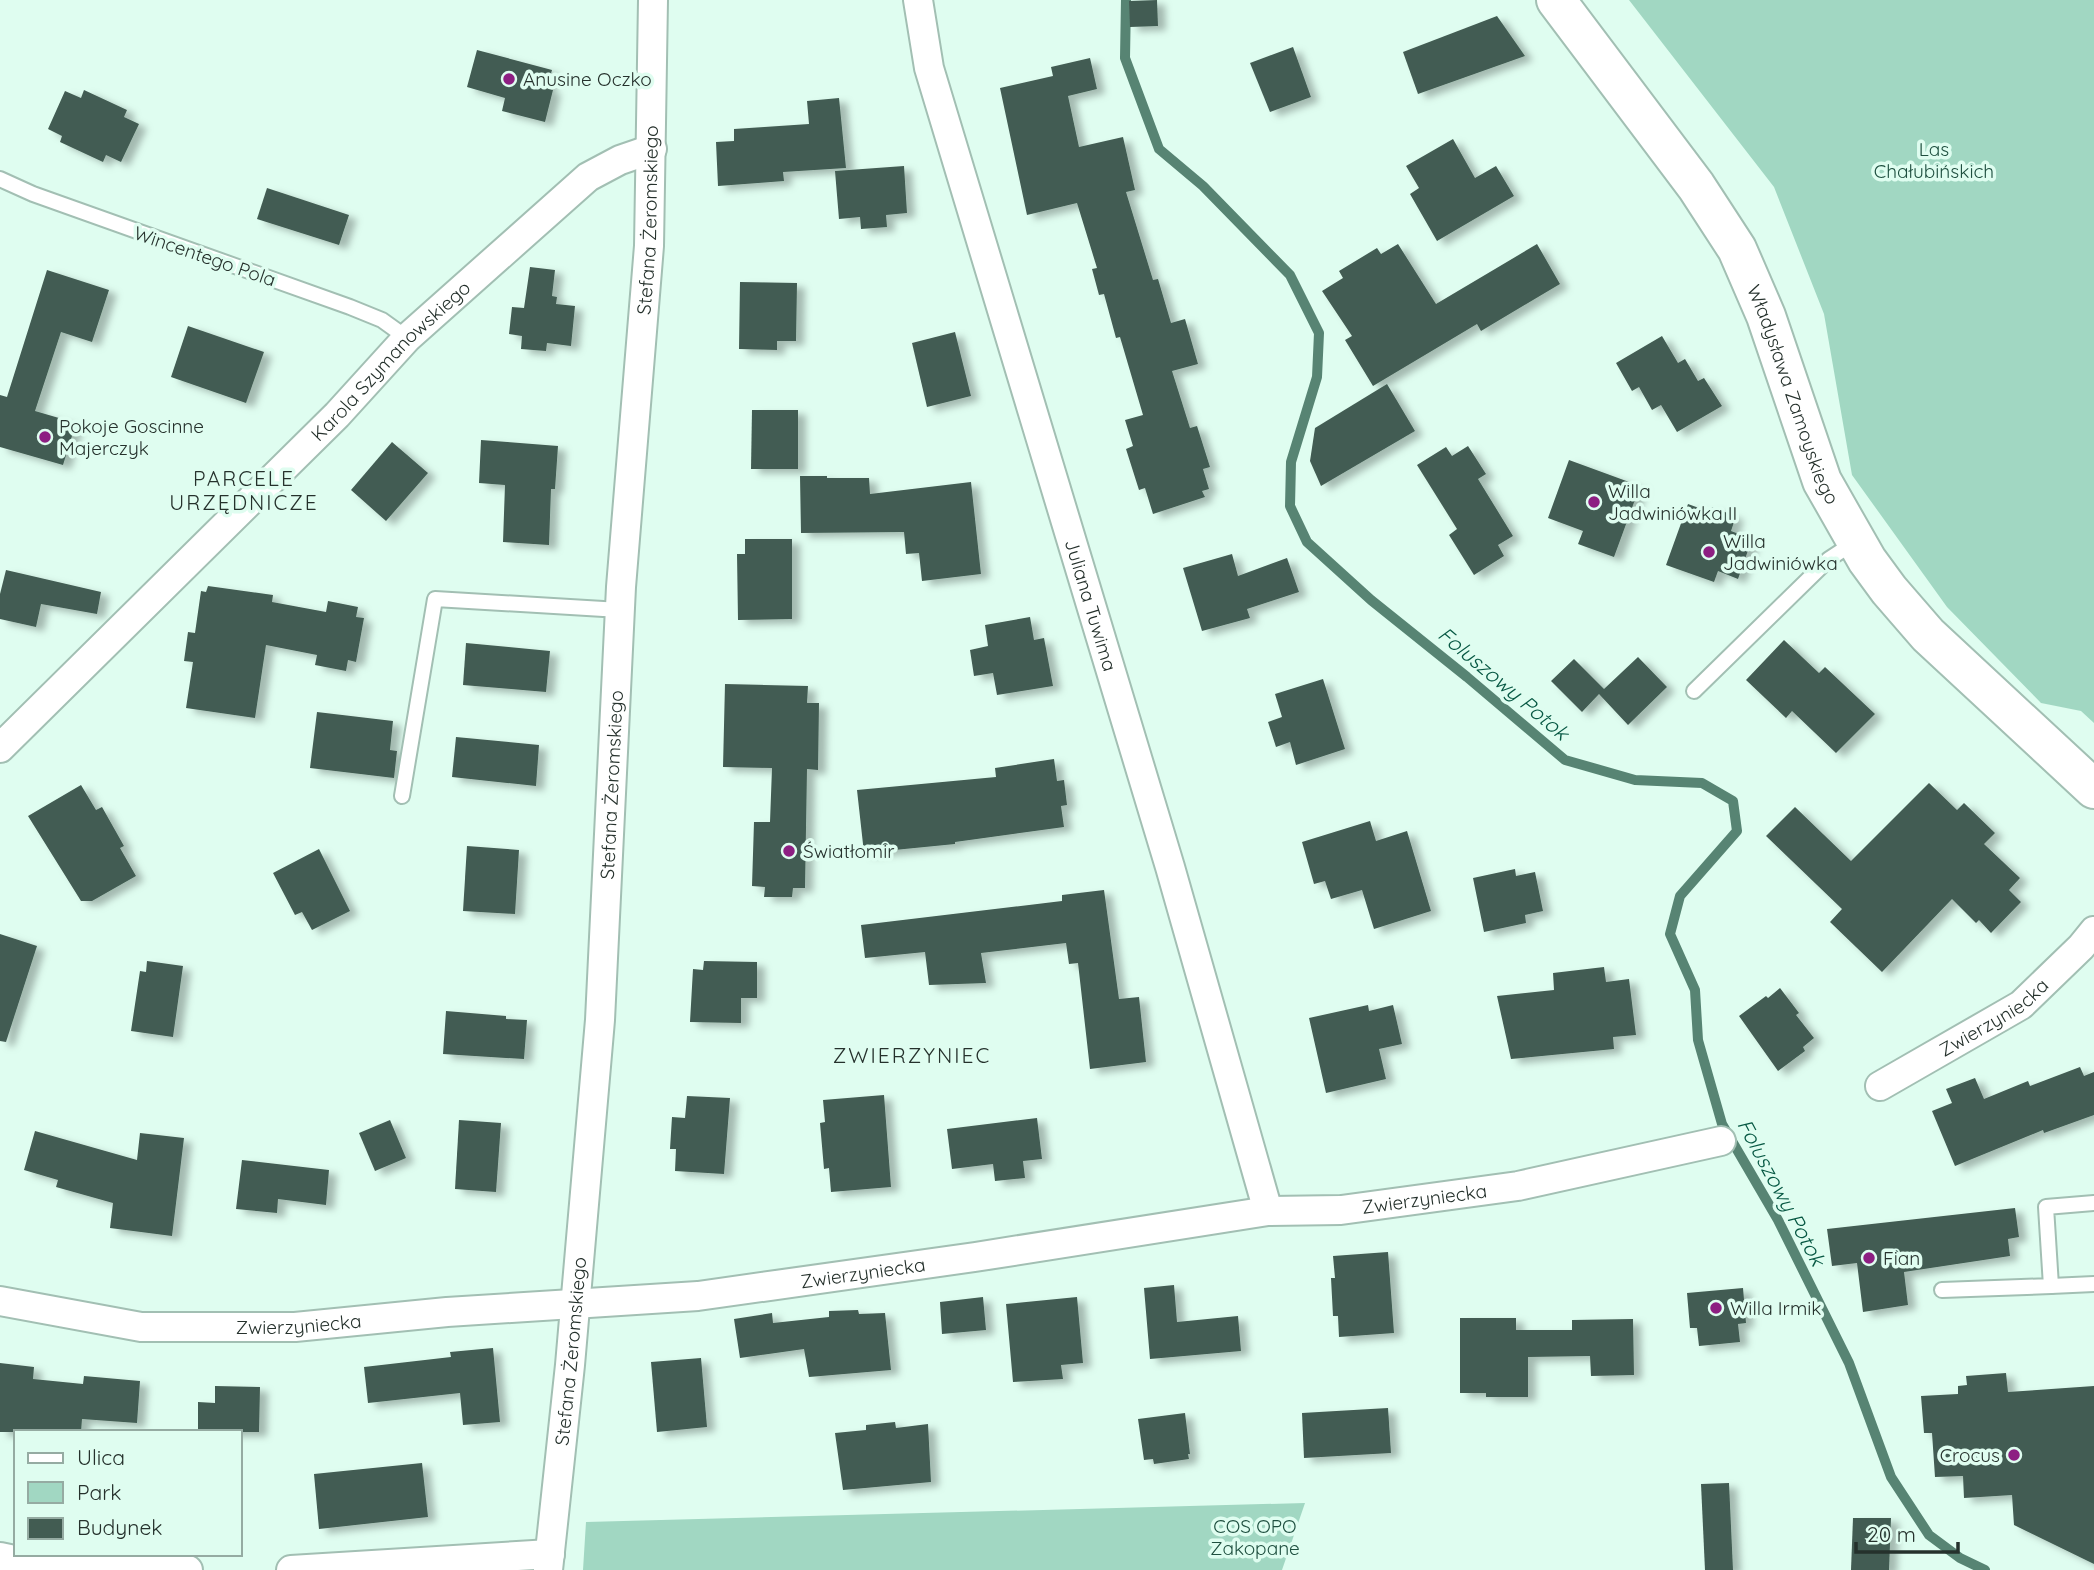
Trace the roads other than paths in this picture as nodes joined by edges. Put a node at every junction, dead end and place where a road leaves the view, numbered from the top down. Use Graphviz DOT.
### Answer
graph roads {
  1 [pos="653,0"];
  2 [pos="918,0"];
  3 [pos="1556,0"];
  4 [pos="652,149"];
  5 [pos="0,179"];
  6 [pos="407,338"];
  7 [pos="1856,541"];
  8 [pos="620,610"];
  9 [pos="1694,691"];
  10 [pos="0,748"];
  11 [pos="2094,789"];
  12 [pos="402,796"];
  13 [pos="2094,931"];
  14 [pos="1880,1086"];
  15 [pos="1721,1141"];
  16 [pos="2094,1203"];
  17 [pos="1268,1211"];
  18 [pos="2094,1284"];
  19 [pos="2051,1286"];
  20 [pos="1942,1290"];
  21 [pos="0,1301"];
  22 [pos="575,1304"];
  23 [pos="0,1558"];
  24 [pos="549,1562"];
  25 [pos="188,1570"];
  26 [pos="291,1570"];
  1 -- 4 [label="street, Stefana Żeromskiego"];
  2 -- 17 [label="street, Juliana Tuwima"];
  3 -- 7 [label="street, Władysława Zamoyskiego"];
  4 -- 6 [label="street, Karola Szymanowskiego"];
  4 -- 8 [label="street, Stefana Żeromskiego"];
  5 -- 6 [label="lane, Wincentego Pola"];
  6 -- 10 [label="street, Karola Szymanowskiego"];
  7 -- 9 [label="lane"];
  7 -- 11 [label="street, Władysława Zamoyskiego"];
  8 -- 12 [label="lane"];
  8 -- 22 [label="street, Stefana Żeromskiego"];
  13 -- 14 [label="street, Zwierzyniecka"];
  15 -- 17 [label="street, Zwierzyniecka"];
  16 -- 19 [label="lane"];
  17 -- 22 [label="street, Zwierzyniecka"];
  18 -- 19 [label="lane"];
  19 -- 20 [label="lane"];
  21 -- 22 [label="street, Zwierzyniecka"];
  22 -- 24 [label="street, Stefana Żeromskiego"];
  23 -- 25 [label="street"];
  24 -- 26 [label="street"];
}
